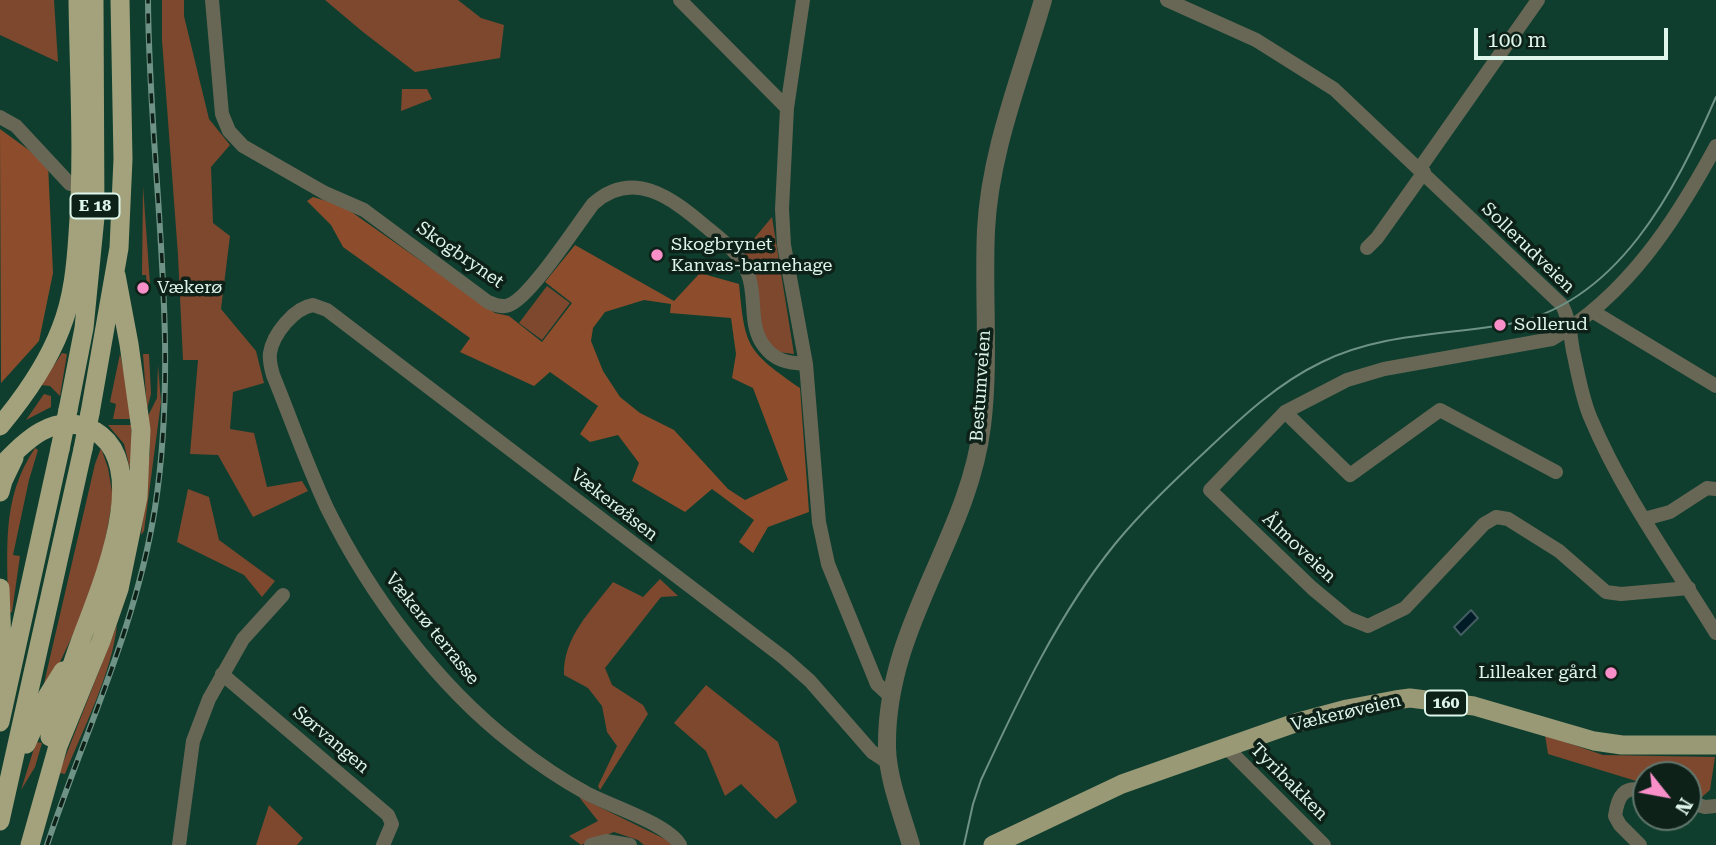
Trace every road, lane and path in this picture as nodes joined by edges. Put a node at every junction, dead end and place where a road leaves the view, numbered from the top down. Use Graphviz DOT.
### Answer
graph roads {
  1 [pos="78,0"];
  2 [pos="94,0"];
  3 [pos="120,0"];
  4 [pos="212,0"];
  5 [pos="680,0"];
  6 [pos="803,0"];
  7 [pos="1043,0"];
  8 [pos="1167,0"];
  9 [pos="1538,0"];
  10 [pos="787,108"];
  11 [pos="0,117"];
  12 [pos="1716,146"];
  13 [pos="1422,170"];
  14 [pos="69,184"];
  15 [pos="1367,248"];
  16 [pos="116,275"];
  17 [pos="298,310"];
  18 [pos="1592,311"];
  19 [pos="1570,329"];
  20 [pos="806,364"];
  21 [pos="1716,386"];
  22 [pos="1285,412"];
  23 [pos="0,426"];
  24 [pos="19,448"];
  25 [pos="0,467"];
  26 [pos="1556,472"];
  27 [pos="1716,489"];
  28 [pos="0,492"];
  29 [pos="1644,519"];
  30 [pos="0,588"];
  31 [pos="1689,588"];
  32 [pos="284,595"];
  33 [pos="1716,633"];
  34 [pos="78,646"];
  35 [pos="222,674"];
  36 [pos="890,696"];
  37 [pos="2,713"];
  38 [pos="1716,744"];
  39 [pos="58,747"];
  40 [pos="1226,747"];
  41 [pos="888,763"];
  42 [pos="8,784"];
  43 [pos="1632,789"];
  44 [pos="34,790"];
  45 [pos="0,821"];
  46 [pos="17,845"];
  47 [pos="30,845"];
  48 [pos="179,845"];
  49 [pos="383,845"];
  50 [pos="591,845"];
  51 [pos="630,845"];
  52 [pos="680,845"];
  53 [pos="911,845"];
  54 [pos="993,845"];
  55 [pos="1324,845"];
  56 [pos="1640,845"];
  1 -- 23 [label="highway"];
  2 -- 37 [label="highway, E 18, bridge"];
  3 -- 16 [label="highway, E 18"];
  4 -- 20 [label="street, Skogbrynet"];
  5 -- 10 [label="street"];
  6 -- 10 [label="street"];
  7 -- 36 [label="street, Bestumveien"];
  8 -- 13 [label="street, Sollerudveien"];
  9 -- 13 [label="street"];
  10 -- 20 [label="street"];
  11 -- 14 [label="street"];
  12 -- 18 [label="street"];
  13 -- 15 [label="street"];
  13 -- 19 [label="street, Sollerudveien"];
  16 -- 39 [label="highway"];
  16 -- 42 [label="highway, E 18, bridge"];
  17 -- 41 [label="street, Vækerøåsen"];
  17 -- 52 [label="street, Vækerø terrasse"];
  18 -- 19 [label="street"];
  18 -- 21 [label="street"];
  19 -- 22 [label="street"];
  19 -- 29 [label="street, Sollerudveien"];
  20 -- 36 [label="street"];
  22 -- 26 [label="street"];
  22 -- 31 [label="street, Ålmoveien"];
  24 -- 25 [label="highway"];
  24 -- 28 [label="highway"];
  24 -- 34 [label="highway"];
  27 -- 29 [label="street"];
  29 -- 31 [label="street, Sollerudveien"];
  30 -- 37 [label="highway"];
  31 -- 33 [label="street, Sollerudveien"];
  32 -- 35 [label="street"];
  34 -- 42 [label="highway"];
  34 -- 44 [label="highway"];
  35 -- 48 [label="street"];
  35 -- 49 [label="street, Sørvangen"];
  36 -- 41 [label="street, Bestumveien"];
  38 -- 40 [label="main road, Vækerøveien / 160"];
  39 -- 44 [label="highway"];
  39 -- 47 [label="highway"];
  40 -- 54 [label="main road, Vækerøveien / 160"];
  40 -- 55 [label="street, Tyribakken"];
  41 -- 53 [label="street, Bestumveien"];
  42 -- 45 [label="highway, E 18"];
  43 -- 56 [label="street"];
  44 -- 46 [label="highway"];
  50 -- 51 [label="street"];
}
